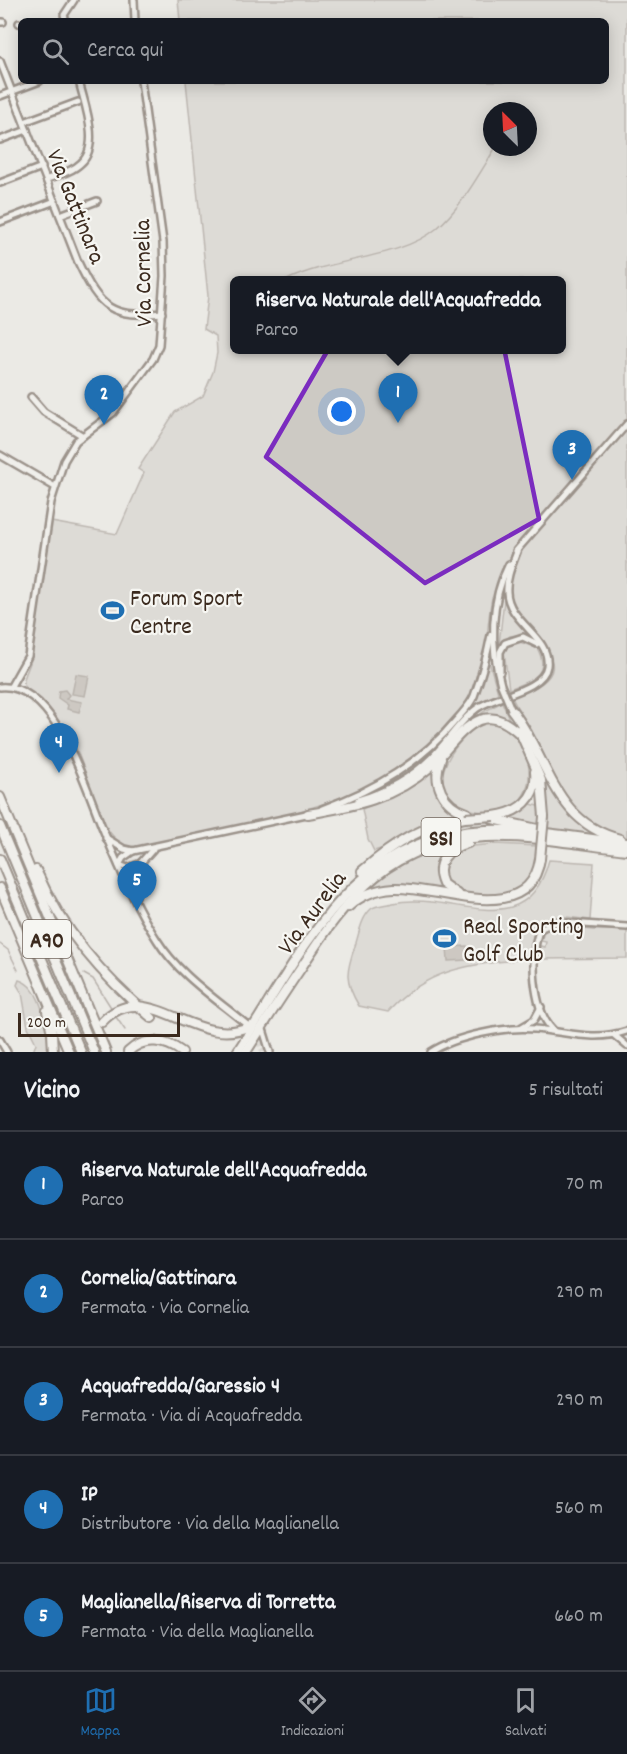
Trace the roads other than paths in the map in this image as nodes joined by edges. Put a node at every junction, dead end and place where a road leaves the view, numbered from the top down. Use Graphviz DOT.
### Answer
graph roads {
  1 [pos="74,0"];
  2 [pos="134,0"];
  3 [pos="65,18"];
  4 [pos="135,18"];
  5 [pos="0,61"];
  6 [pos="32,84"];
  7 [pos="80,84"];
  8 [pos="141,84"];
  9 [pos="12,91"];
  10 [pos="0,96"];
  11 [pos="78,102"];
  12 [pos="24,122"];
  13 [pos="27,130"];
  14 [pos="0,140"];
  15 [pos="42,166"];
  16 [pos="47,179"];
  17 [pos="0,183"];
  18 [pos="55,201"];
  19 [pos="97,201"];
  20 [pos="60,215"];
  21 [pos="0,222"];
  22 [pos="162,313"];
  23 [pos="31,397"];
  24 [pos="627,424"];
  25 [pos="83,436"];
  26 [pos="0,455"];
  27 [pos="55,487"];
  28 [pos="518,549"];
  29 [pos="495,615"];
  30 [pos="545,652"];
  31 [pos="501,685"];
  32 [pos="11,686"];
  33 [pos="0,687"];
  34 [pos="511,709"];
  35 [pos="521,735"];
  36 [pos="443,755"];
  37 [pos="533,758"];
  38 [pos="0,797"];
  39 [pos="528,801"];
  40 [pos="5,809"];
  41 [pos="308,814"];
  42 [pos="545,814"];
  43 [pos="466,815"];
  44 [pos="494,817"];
  45 [pos="0,826"];
  46 [pos="496,837"];
  47 [pos="106,838"];
  48 [pos="573,838"];
  49 [pos="627,842"];
  50 [pos="154,848"];
  51 [pos="627,850"];
  52 [pos="133,851"];
  53 [pos="0,859"];
  54 [pos="139,864"];
  55 [pos="119,865"];
  56 [pos="0,888"];
  57 [pos="467,897"];
  58 [pos="135,899"];
  59 [pos="5,901"];
  60 [pos="332,910"];
  61 [pos="329,925"];
  62 [pos="627,927"];
  63 [pos="282,984"];
  64 [pos="541,1007"];
  65 [pos="152,1018"];
  66 [pos="105,1019"];
  67 [pos="160,1024"];
  68 [pos="246,1024"];
  69 [pos="262,1026"];
  70 [pos="520,1028"];
  71 [pos="627,1031"];
  72 [pos="554,1032"];
  73 [pos="614,1035"];
  74 [pos="0,1040"];
  75 [pos="232,1041"];
  76 [pos="627,1046"];
  77 [pos="7,1052"];
  78 [pos="53,1052"];
  79 [pos="69,1052"];
  80 [pos="81,1052"];
  81 [pos="94,1052"];
  82 [pos="106,1052"];
  83 [pos="128,1052"];
  84 [pos="182,1052"];
  85 [pos="237,1052"];
  86 [pos="246,1052"];
  87 [pos="270,1052"];
  88 [pos="431,1052"];
  1 -- 3 [label="street"];
  2 -- 4 [label="street"];
  5 -- 9 [label="street, Via Gattinara"];
  6 -- 9 [label="street"];
  7 -- 16 [label="street"];
  8 -- 22 [label="street, Via Cornelia"];
  9 -- 10 [label="street"];
  9 -- 12 [label="street, Via Gattinara"];
  11 -- 12 [label="street"];
  12 -- 13 [label="street, Via Gattinara"];
  13 -- 14 [label="street"];
  13 -- 15 [label="street, Via Gattinara"];
  15 -- 16 [label="street, Via Gattinara"];
  15 -- 17 [label="street"];
  16 -- 18 [label="street, Via Gattinara"];
  18 -- 20 [label="street, Via Gattinara"];
  18 -- 21 [label="street"];
  19 -- 20 [label="street"];
  20 -- 22 [label="street, Via Gattinara"];
  22 -- 25 [label="street, Via Cornelia"];
  23 -- 25 [label="street"];
  24 -- 28 [label="street"];
  25 -- 27 [label="street, Via Cornelia"];
  26 -- 27 [label="street"];
  27 -- 32 [label="street, Via Cornelia"];
  28 -- 29 [label="street"];
  28 -- 30 [label="street"];
  29 -- 31 [label="street"];
  29 -- 41 [label="street"];
  30 -- 31 [label="street"];
  30 -- 41 [label="street"];
  31 -- 34 [label="street, bridge"];
  32 -- 33 [label="street"];
  32 -- 47 [label="street"];
  34 -- 35 [label="highway"];
  34 -- 49 [label="highway"];
  35 -- 36 [label="highway"];
  35 -- 37 [label="highway"];
  36 -- 41 [label="highway"];
  36 -- 43 [label="highway"];
  37 -- 39 [label="highway"];
  37 -- 42 [label="highway"];
  38 -- 40 [label="highway"];
  39 -- 42 [label="highway"];
  39 -- 44 [label="highway"];
  40 -- 65 [label="highway"];
  40 -- 82 [label="highway"];
  41 -- 50 [label="street"];
  42 -- 57 [label="highway, bridge"];
  43 -- 44 [label="highway, bridge"];
  43 -- 60 [label="highway"];
  44 -- 48 [label="highway"];
  45 -- 81 [label="highway, A90"];
  46 -- 51 [label="highway, Via Aurelia / SS1"];
  46 -- 57 [label="highway"];
  46 -- 61 [label="highway, Via Aurelia / SS1"];
  47 -- 52 [label="street"];
  47 -- 55 [label="street"];
  48 -- 49 [label="highway, Via Aurelia / SS1"];
  48 -- 60 [label="highway, Via Aurelia / SS1"];
  50 -- 52 [label="street"];
  50 -- 54 [label="street"];
  52 -- 55 [label="street"];
  53 -- 80 [label="highway, A90"];
  54 -- 55 [label="street"];
  54 -- 58 [label="street"];
  55 -- 58 [label="street"];
  56 -- 59 [label="highway"];
  57 -- 61 [label="highway"];
  58 -- 68 [label="street"];
  59 -- 78 [label="highway"];
  59 -- 79 [label="highway"];
  60 -- 63 [label="highway, Via Aurelia / SS1"];
  61 -- 69 [label="highway, Via Aurelia / SS1"];
  62 -- 64 [label="street"];
  63 -- 75 [label="highway"];
  63 -- 85 [label="highway, Via Aurelia / SS1"];
  64 -- 70 [label="street"];
  64 -- 72 [label="street"];
  65 -- 66 [label="highway"];
  65 -- 67 [label="highway"];
  69 -- 86 [label="highway, Via Aurelia / SS1"];
  69 -- 87 [label="street"];
  70 -- 72 [label="street"];
  70 -- 88 [label="street"];
  71 -- 73 [label="street"];
  72 -- 73 [label="street"];
  73 -- 76 [label="street"];
  74 -- 77 [label="street"];
  83 -- 84 [label="highway"];
}
